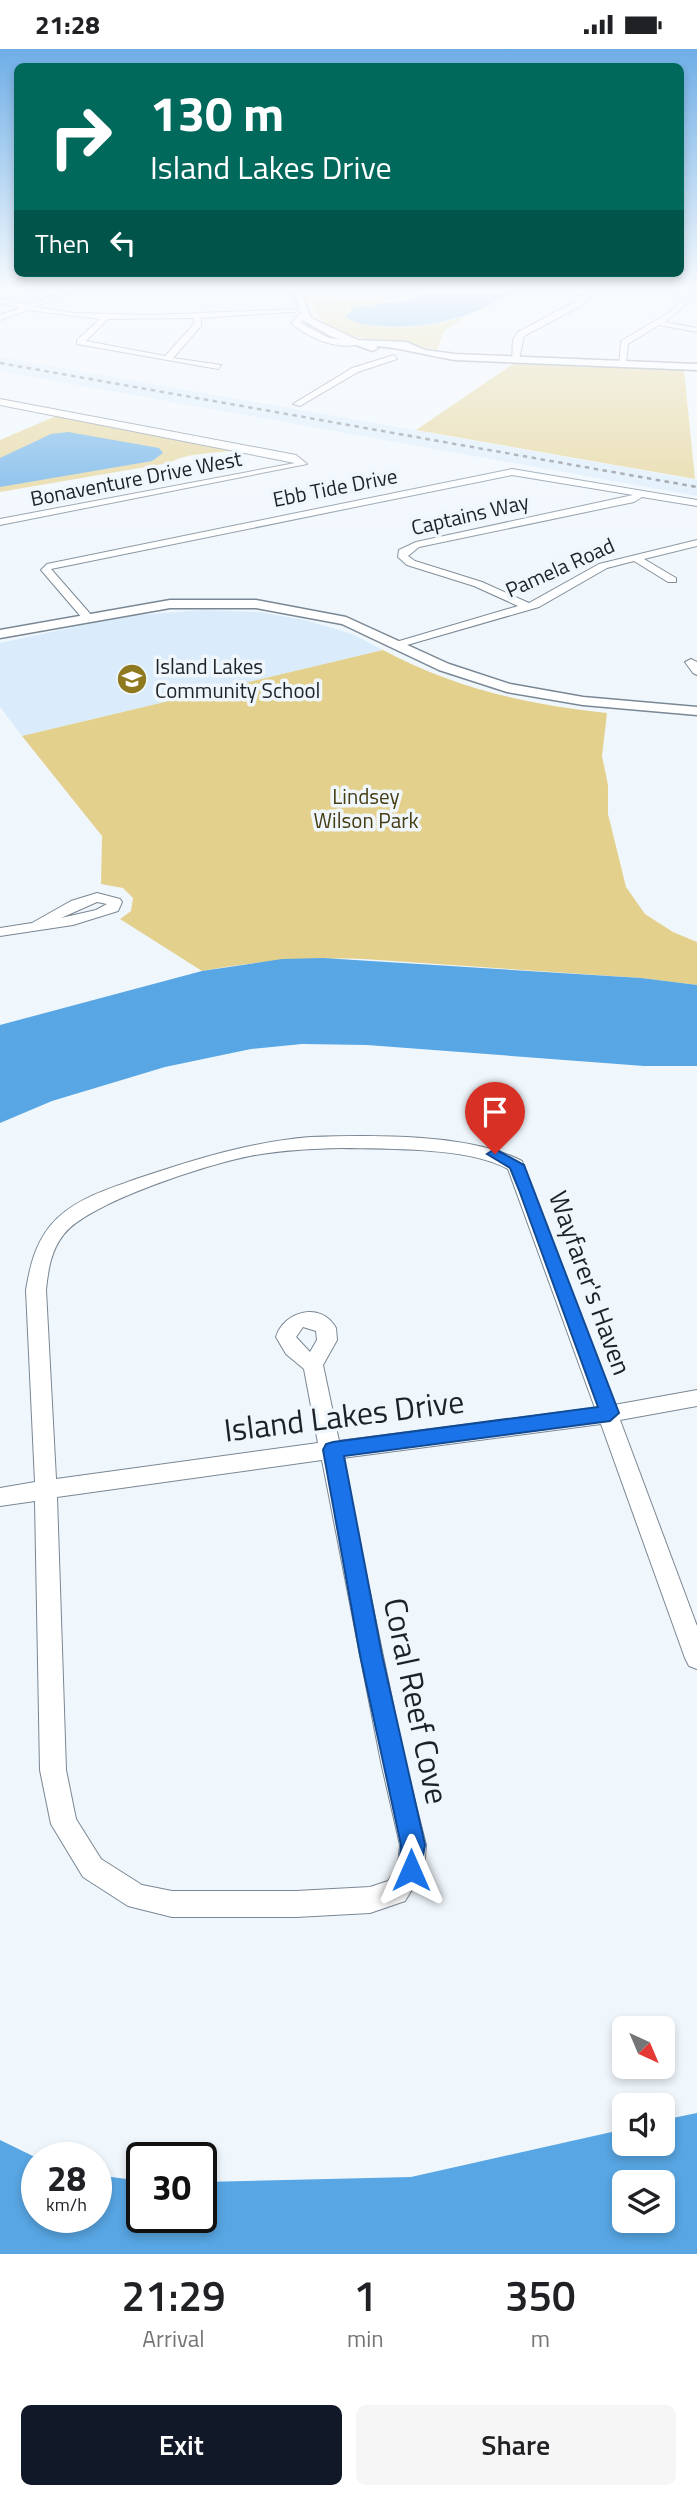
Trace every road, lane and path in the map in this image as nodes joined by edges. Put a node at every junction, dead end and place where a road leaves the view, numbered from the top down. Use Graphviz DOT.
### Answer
graph roads {
  1 [pos="322,390"];
  2 [pos="3,404"];
  3 [pos="297,404"];
  4 [pos="641,493"];
  5 [pos="697,503"];
  6 [pos="0,522"];
  7 [pos="697,543"];
  8 [pos="634,557"];
  9 [pos="672,580"];
  10 [pos="528,607"];
  11 [pos="87,617"];
  12 [pos="0,634"];
  13 [pos="400,645"];
  14 [pos="697,711"];
  15 [pos="38,925"];
  16 [pos="0,932"];
  17 [pos="313,1365"];
  18 [pos="697,1398"];
  19 [pos="610,1413"];
  20 [pos="333,1450"];
  21 [pos="46,1491"];
  22 [pos="0,1497"];
  23 [pos="697,1658"];
  1 -- 3 [label="street"];
  2 -- 6 [label="street, Bonaventure Drive West"];
  4 -- 5 [label="street, Ebb Tide Drive"];
  4 -- 10 [label="street, Captains Way"];
  4 -- 11 [label="street, Ebb Tide Drive"];
  7 -- 8 [label="street, Pamela Road"];
  8 -- 9 [label="street"];
  8 -- 10 [label="street, Pamela Road"];
  10 -- 13 [label="street, Pamela Road"];
  11 -- 12 [label="street"];
  11 -- 13 [label="street"];
  13 -- 14 [label="street"];
  15 -- 16 [label="street"];
  17 -- 20 [label="street, Coral Reef Cove"];
  18 -- 19 [label="street, Island Lakes Drive"];
  19 -- 20 [label="street, Island Lakes Drive"];
  19 -- 21 [label="street, Wayfarer's Haven"];
  19 -- 23 [label="street"];
  20 -- 21 [label="street, Island Lakes Drive"];
  20 -- 21 [label="street, Coral Reef Cove"];
  21 -- 22 [label="street, Island Lakes Drive"];
}
